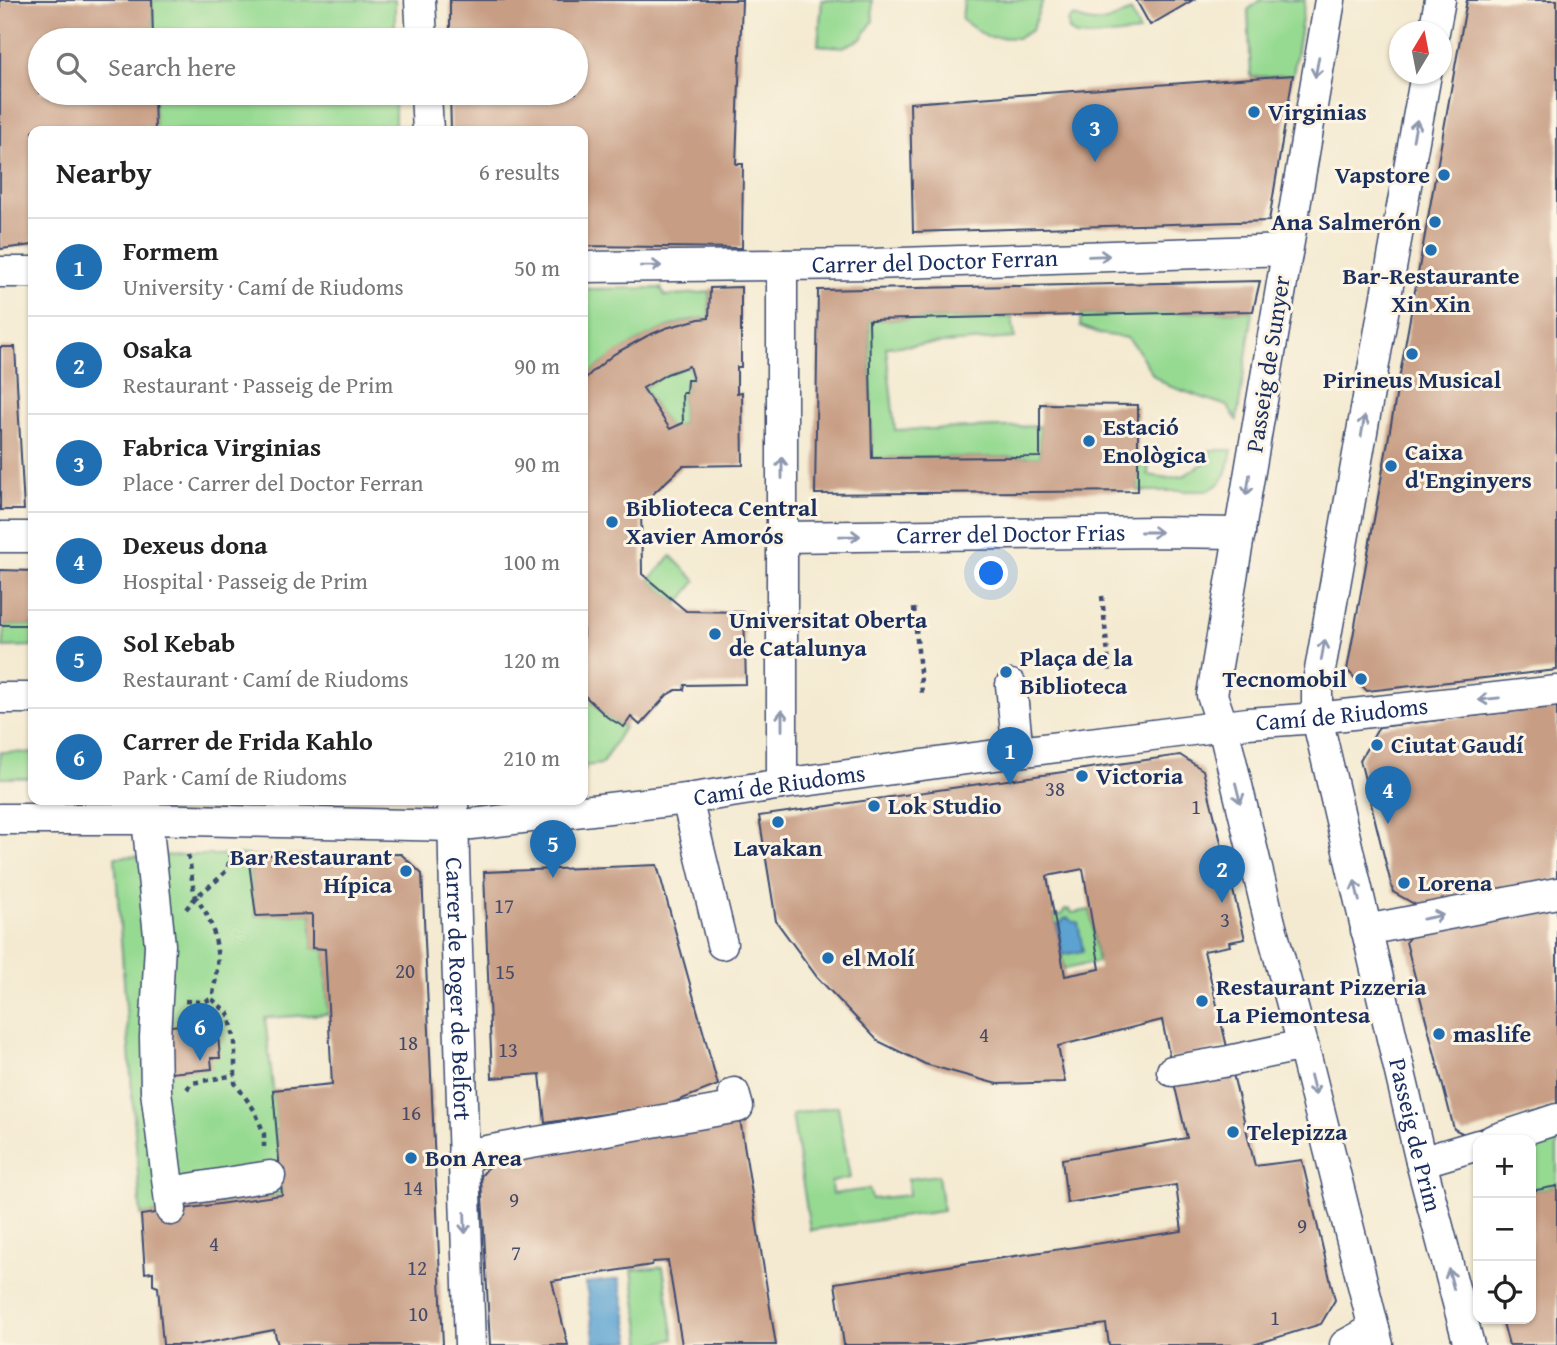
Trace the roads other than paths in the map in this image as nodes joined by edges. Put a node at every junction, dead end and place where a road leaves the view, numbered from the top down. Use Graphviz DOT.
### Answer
graph roads {
  1 [pos="420,0"];
  2 [pos="1329,0"];
  3 [pos="1440,0"];
  4 [pos="1436,21"];
  5 [pos="421,28"];
  6 [pos="1424,84"];
  7 [pos="427,105"];
  8 [pos="428,126"];
  9 [pos="1287,250"];
  10 [pos="782,265"];
  11 [pos="588,267"];
  12 [pos="0,272"];
  13 [pos="28,272"];
  14 [pos="1240,533"];
  15 [pos="0,537"];
  16 [pos="28,537"];
  17 [pos="782,537"];
  18 [pos="1011,685"];
  19 [pos="1557,691"];
  20 [pos="0,698"];
  21 [pos="28,698"];
  22 [pos="1317,718"];
  23 [pos="1223,727"];
  24 [pos="1018,752"];
  25 [pos="782,783"];
  26 [pos="687,799"];
  27 [pos="587,805"];
  28 [pos="588,805"];
  29 [pos="86,809"];
  30 [pos="453,813"];
  31 [pos="0,819"];
  32 [pos="147,819"];
  33 [pos="1557,893"];
  34 [pos="1366,929"];
  35 [pos="722,944"];
  36 [pos="1303,1045"];
  37 [pos="1172,1071"];
  38 [pos="734,1093"];
  39 [pos="1557,1119"];
  40 [pos="1508,1135"];
  41 [pos="1473,1146"];
  42 [pos="463,1155"];
  43 [pos="1421,1162"];
  44 [pos="259,1178"];
  45 [pos="1376,1337"];
  46 [pos="470,1345"];
  47 [pos="1345,1345"];
  48 [pos="1469,1345"];
  1 -- 5 [label="street"];
  2 -- 9 [label="street, Passeig de Sunyer, one-way"];
  3 -- 4 [label="street"];
  22 -- 6 [label="street, one-way"];
  7 -- 8 [label="street"];
  10 -- 9 [label="street, Carrer del Doctor Ferran, one-way"];
  9 -- 14 [label="street, Passeig de Sunyer, one-way"];
  11 -- 10 [label="street, Carrer del Doctor Ferran, one-way"];
  17 -- 10 [label="street, one-way"];
  12 -- 13 [label="street"];
  17 -- 14 [label="street, Carrer del Doctor Frias, one-way"];
  14 -- 23 [label="street, Passeig de Sunyer"];
  15 -- 16 [label="street"];
  25 -- 17 [label="street, one-way"];
  18 -- 24 [label="street"];
  19 -- 22 [label="street, Camí de Riudoms, one-way"];
  20 -- 21 [label="street"];
  22 -- 23 [label="street, Camí de Riudoms"];
  34 -- 22 [label="street, Passeig de Prim, one-way"];
  23 -- 24 [label="street, Camí de Riudoms"];
  23 -- 36 [label="street, one-way"];
  24 -- 25 [label="street, Camí de Riudoms"];
  25 -- 26 [label="street, Camí de Riudoms"];
  26 -- 28 [label="street, Camí de Riudoms"];
  26 -- 35 [label="street"];
  27 -- 30 [label="street, Camí de Riudoms"];
  29 -- 31 [label="street, Camí de Riudoms"];
  29 -- 32 [label="street, Camí de Riudoms"];
  30 -- 32 [label="street, Camí de Riudoms"];
  30 -- 42 [label="street, Carrer de Roger de Belfort"];
  32 -- 44 [label="street"];
  34 -- 33 [label="street, one-way"];
  34 -- 43 [label="street, Passeig de Prim"];
  36 -- 37 [label="street"];
  36 -- 45 [label="street, one-way"];
  38 -- 42 [label="street"];
  39 -- 40 [label="street"];
  41 -- 43 [label="street"];
  42 -- 46 [label="street, Carrer de Roger de Belfort, one-way"];
  48 -- 43 [label="street, Passeig de Prim, one-way"];
  45 -- 47 [label="street"];
}
